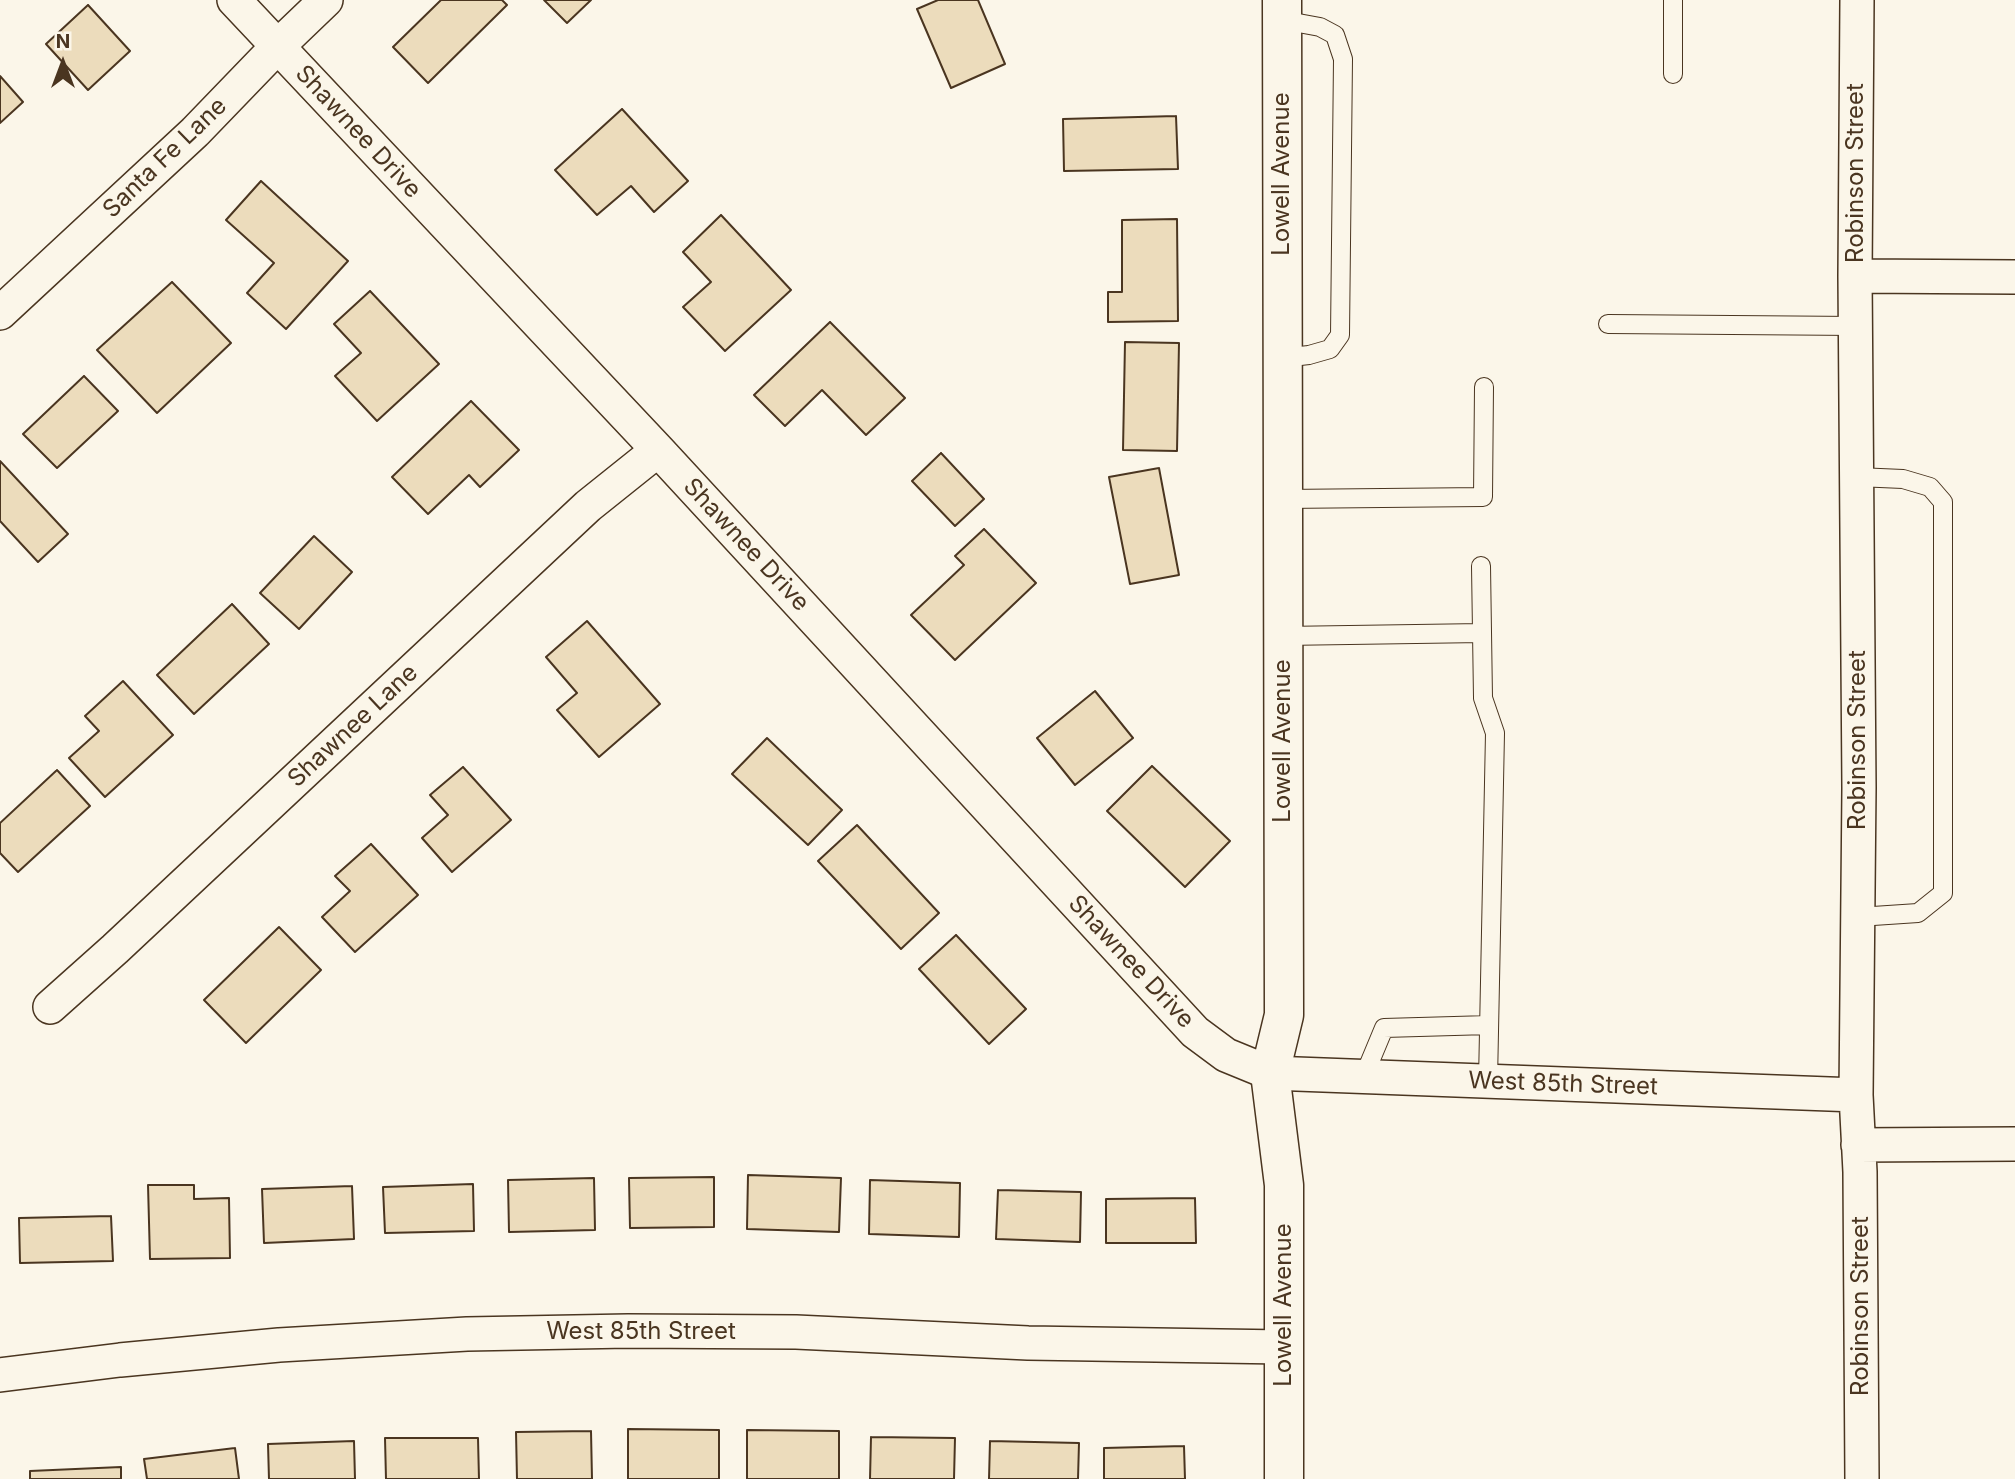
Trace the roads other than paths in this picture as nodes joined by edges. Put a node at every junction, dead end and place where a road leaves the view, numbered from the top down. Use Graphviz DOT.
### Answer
graph roads {
  1 [pos="234,0"];
  2 [pos="326,0"];
  3 [pos="1673,0"];
  4 [pos="1857,0"];
  5 [pos="1282,10"];
  6 [pos="277,47"];
  7 [pos="1673,75"];
  8 [pos="1855,276"];
  9 [pos="2015,277"];
  10 [pos="0,313"];
  11 [pos="1608,324"];
  12 [pos="1856,326"];
  13 [pos="1283,358"];
  14 [pos="1484,387"];
  15 [pos="658,450"];
  16 [pos="1857,477"];
  17 [pos="1283,499"];
  18 [pos="1481,566"];
  19 [pos="1482,633"];
  20 [pos="1283,636"];
  21 [pos="1858,916"];
  22 [pos="50,1007"];
  23 [pos="1489,1025"];
  24 [pos="1270,1073"];
  25 [pos="1364,1076"];
  26 [pos="1488,1082"];
  27 [pos="1856,1095"];
  28 [pos="2015,1144"];
  29 [pos="1858,1145"];
  30 [pos="1284,1347"];
  31 [pos="0,1376"];
  32 [pos="1284,1479"];
  33 [pos="1862,1479"];
  1 -- 6 [label="street, Shawnee Drive"];
  2 -- 6 [label="street, Santa Fe Lane"];
  3 -- 7 [label="lane"];
  4 -- 8 [label="street, Robinson Street"];
  5 -- 13 [label="street, Lowell Avenue"];
  5 -- 13 [label="lane"];
  6 -- 10 [label="street, Santa Fe Lane"];
  6 -- 15 [label="street, Shawnee Drive"];
  8 -- 9 [label="street"];
  8 -- 12 [label="street, Robinson Street"];
  11 -- 12 [label="lane"];
  12 -- 16 [label="street, Robinson Street"];
  13 -- 17 [label="street, Lowell Avenue"];
  14 -- 17 [label="lane"];
  15 -- 22 [label="street, Shawnee Lane"];
  15 -- 24 [label="street, Shawnee Drive"];
  16 -- 21 [label="street, Robinson Street"];
  16 -- 21 [label="lane"];
  17 -- 20 [label="street, Lowell Avenue"];
  18 -- 19 [label="lane"];
  19 -- 20 [label="lane"];
  19 -- 23 [label="lane"];
  20 -- 24 [label="street, Lowell Avenue"];
  21 -- 27 [label="street, Robinson Street"];
  23 -- 25 [label="lane"];
  23 -- 26 [label="lane"];
  24 -- 25 [label="street, West 85th Street"];
  24 -- 30 [label="street, Lowell Avenue"];
  25 -- 26 [label="street, West 85th Street"];
  26 -- 27 [label="street, West 85th Street"];
  27 -- 29 [label="street, Robinson Street"];
  28 -- 29 [label="street"];
  29 -- 33 [label="street, Robinson Street"];
  30 -- 31 [label="street, West 85th Street"];
  30 -- 32 [label="street, Lowell Avenue"];
}
